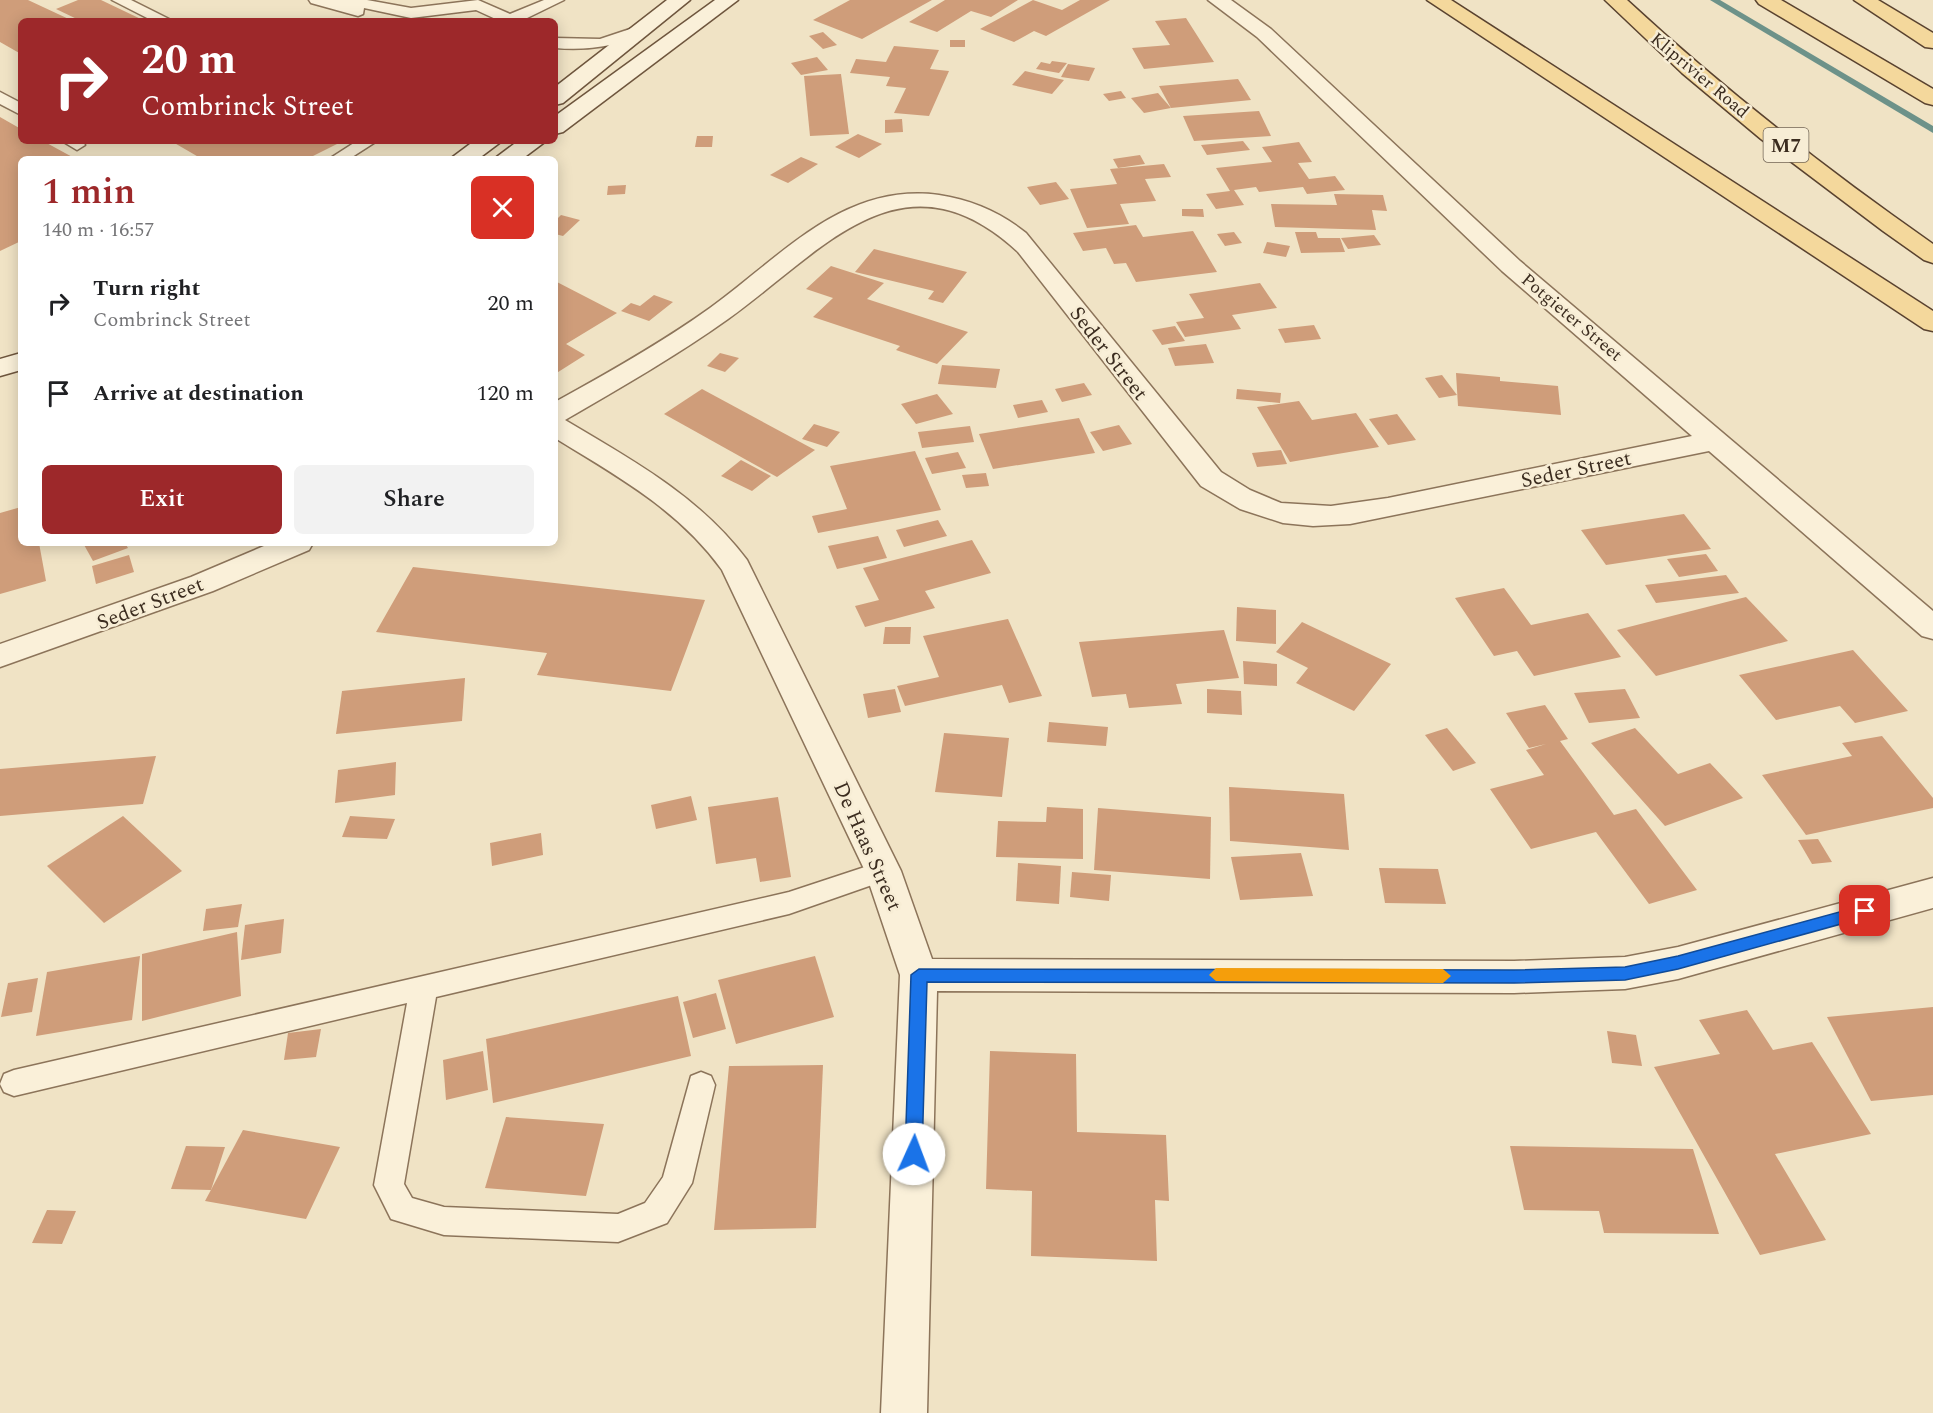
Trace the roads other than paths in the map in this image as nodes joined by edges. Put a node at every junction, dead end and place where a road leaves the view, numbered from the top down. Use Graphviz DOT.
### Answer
graph roads {
  1 [pos="120,0"];
  2 [pos="344,0"];
  3 [pos="557,0"];
  4 [pos="680,0"];
  5 [pos="728,0"];
  6 [pos="1218,0"];
  7 [pos="1437,0"];
  8 [pos="1615,0"];
  9 [pos="1766,0"];
  10 [pos="1864,0"];
  11 [pos="318,1"];
  12 [pos="480,2"];
  13 [pos="159,18"];
  14 [pos="333,18"];
  15 [pos="389,18"];
  16 [pos="505,18"];
  17 [pos="517,18"];
  18 [pos="647,28"];
  19 [pos="1933,42"];
  20 [pos="558,43"];
  21 [pos="558,96"];
  22 [pos="0,97"];
  23 [pos="1933,98"];
  24 [pos="18,108"];
  25 [pos="558,125"];
  26 [pos="364,144"];
  27 [pos="484,144"];
  28 [pos="529,144"];
  29 [pos="342,156"];
  30 [pos="466,156"];
  31 [pos="511,156"];
  32 [pos="1933,255"];
  33 [pos="1933,323"];
  34 [pos="18,362"];
  35 [pos="0,368"];
  36 [pos="558,412"];
  37 [pos="558,428"];
  38 [pos="1717,440"];
  39 [pos="291,546"];
  40 [pos="1933,628"];
  41 [pos="0,656"];
  42 [pos="884,872"];
  43 [pos="1933,893"];
  44 [pos="919,975"];
  45 [pos="424,986"];
  46 [pos="14,1083"];
  47 [pos="701,1085"];
  48 [pos="903,1413"];
  1 -- 13 [label="lane"];
  2 -- 12 [label="lane"];
  3 -- 17 [label="lane"];
  4 -- 18 [label="street"];
  5 -- 25 [label="street"];
  6 -- 38 [label="street, Potgieter Street"];
  7 -- 33 [label="main road"];
  8 -- 32 [label="main road, Kliprivier Road / M7"];
  9 -- 23 [label="main road"];
  10 -- 19 [label="main road"];
  11 -- 14 [label="lane"];
  11 -- 15 [label="lane"];
  12 -- 16 [label="lane"];
  18 -- 20 [label="lane"];
  18 -- 21 [label="street"];
  22 -- 24 [label="lane"];
  26 -- 29 [label="lane"];
  27 -- 30 [label="street"];
  28 -- 31 [label="street"];
  34 -- 35 [label="street"];
  36 -- 38 [label="street, Seder Street"];
  37 -- 42 [label="street, De Haas Street"];
  38 -- 40 [label="street, Potgieter Street"];
  39 -- 41 [label="street, Seder Street"];
  42 -- 44 [label="street, De Haas Street"];
  42 -- 45 [label="lane"];
  43 -- 44 [label="street"];
  44 -- 48 [label="street, De Haas Street"];
  45 -- 46 [label="lane"];
  45 -- 47 [label="lane"];
}
